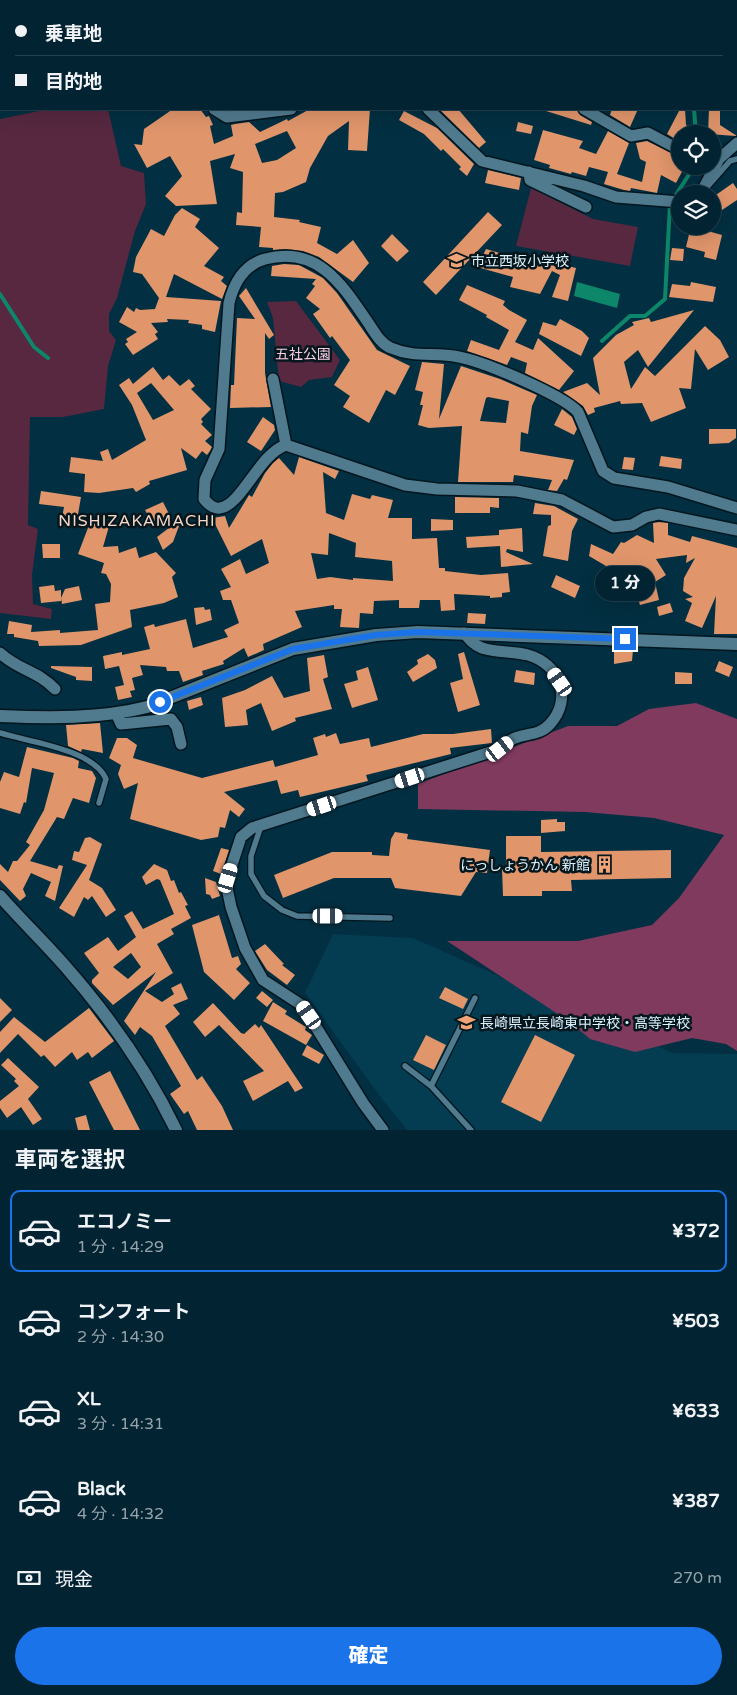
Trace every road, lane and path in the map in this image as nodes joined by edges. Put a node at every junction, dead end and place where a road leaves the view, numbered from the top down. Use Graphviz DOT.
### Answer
graph roads {
  1 [pos="215,110"];
  2 [pos="284,110"];
  3 [pos="429,110"];
  4 [pos="586,110"];
  5 [pos="737,143"];
  6 [pos="671,145"];
  7 [pos="737,159"];
  8 [pos="529,172"];
  9 [pos="704,185"];
  10 [pos="709,185"];
  11 [pos="671,201"];
  12 [pos="586,207"];
  13 [pos="273,379"];
  14 [pos="286,445"];
  15 [pos="737,508"];
  16 [pos="737,530"];
  17 [pos="464,634"];
  18 [pos="737,644"];
  19 [pos="0,653"];
  20 [pos="55,689"];
  21 [pos="116,713"];
  22 [pos="0,716"];
  23 [pos="0,733"];
  24 [pos="181,744"];
  25 [pos="99,802"];
  26 [pos="261,825"];
  27 [pos="0,896"];
  28 [pos="390,918"];
  29 [pos="475,998"];
  30 [pos="405,1066"];
  31 [pos="431,1086"];
  32 [pos="176,1130"];
  33 [pos="383,1130"];
  34 [pos="471,1130"];
  1 -- 2 [label="street"];
  3 -- 8 [label="street"];
  4 -- 6 [label="street"];
  5 -- 9 [label="street"];
  7 -- 10 [label="lane"];
  8 -- 11 [label="street"];
  8 -- 12 [label="street"];
  13 -- 14 [label="street"];
  14 -- 15 [label="street"];
  14 -- 16 [label="street"];
  17 -- 18 [label="street"];
  17 -- 21 [label="street"];
  17 -- 26 [label="street"];
  19 -- 20 [label="street"];
  21 -- 22 [label="street"];
  21 -- 24 [label="street"];
  23 -- 25 [label="lane"];
  26 -- 28 [label="lane"];
  26 -- 33 [label="street"];
  27 -- 32 [label="street"];
  29 -- 31 [label="lane"];
  30 -- 31 [label="lane"];
  31 -- 34 [label="lane"];
}
